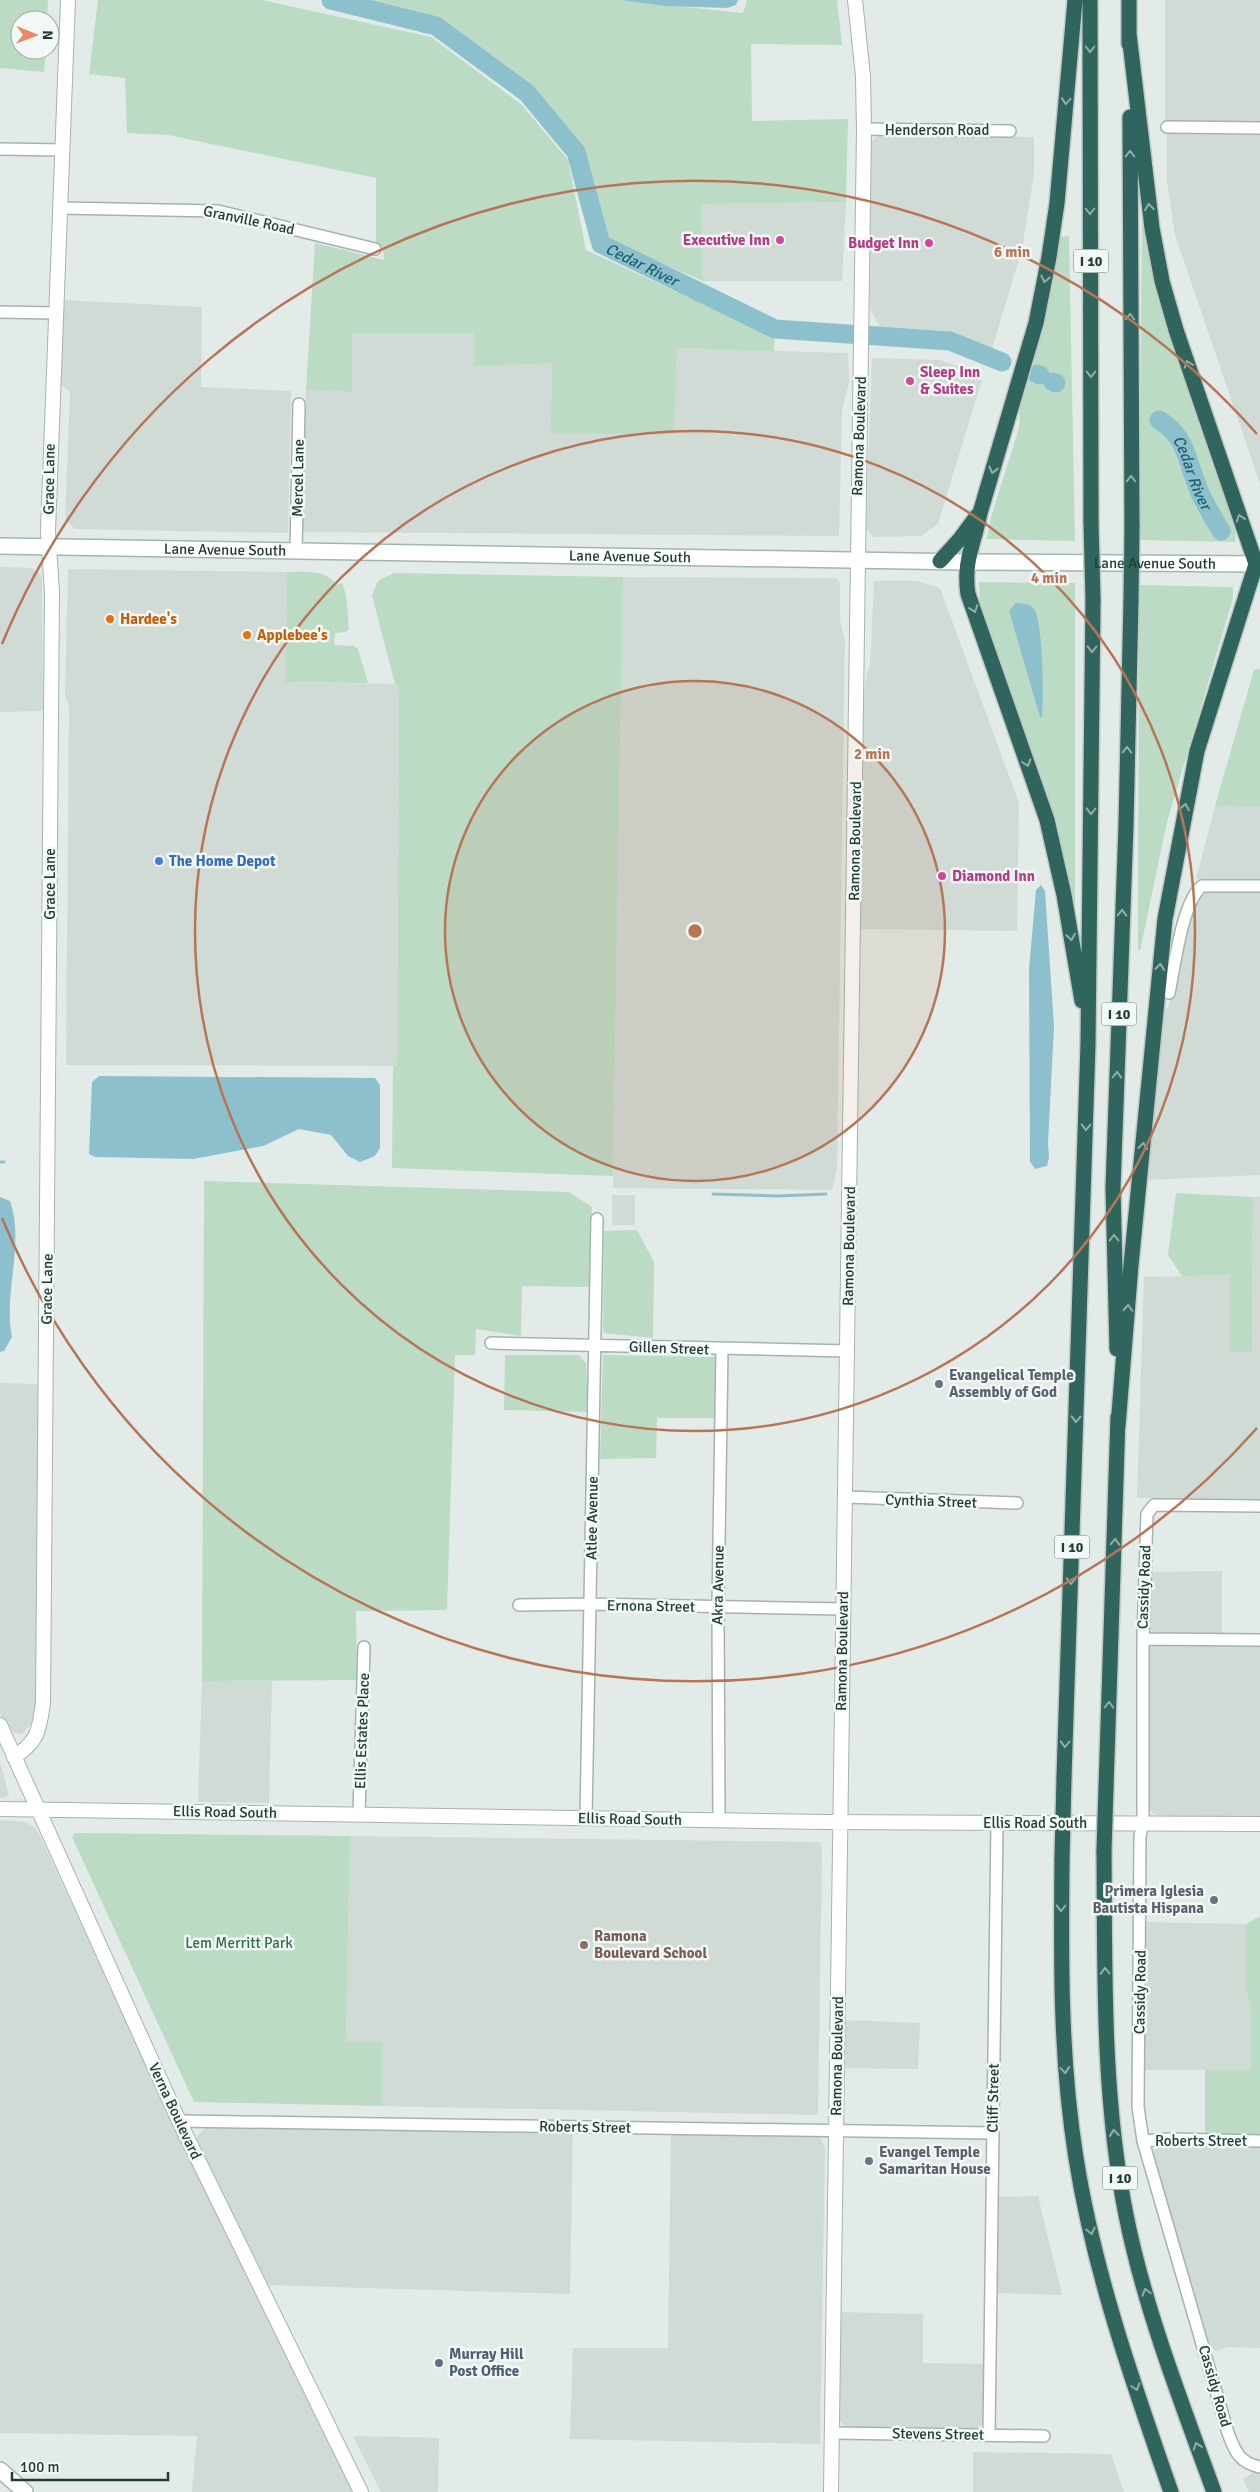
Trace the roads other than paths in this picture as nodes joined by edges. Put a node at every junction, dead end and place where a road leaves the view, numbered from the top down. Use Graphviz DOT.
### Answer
graph roads {
  1 [pos="68,0"];
  2 [pos="855,0"];
  3 [pos="1075,0"];
  4 [pos="1090,0"];
  5 [pos="1129,0"];
  6 [pos="1129,34"];
  7 [pos="1167,126"];
  8 [pos="1260,128"];
  9 [pos="864,130"];
  10 [pos="1010,130"];
  11 [pos="0,149"];
  12 [pos="64,150"];
  13 [pos="60,208"];
  14 [pos="375,249"];
  15 [pos="0,312"];
  16 [pos="56,313"];
  17 [pos="299,404"];
  18 [pos="980,513"];
  19 [pos="0,546"];
  20 [pos="48,547"];
  21 [pos="296,552"];
  22 [pos="856,558"];
  23 [pos="940,561"];
  24 [pos="966,562"];
  25 [pos="1258,564"];
  26 [pos="1260,886"];
  27 [pos="1169,992"];
  28 [pos="1088,1044"];
  29 [pos="597,1219"];
  30 [pos="491,1343"];
  31 [pos="594,1345"];
  32 [pos="722,1349"];
  33 [pos="848,1351"];
  34 [pos="1118,1426"];
  35 [pos="845,1498"];
  36 [pos="1017,1503"];
  37 [pos="1260,1506"];
  38 [pos="591,1604"];
  39 [pos="519,1605"];
  40 [pos="718,1607"];
  41 [pos="843,1609"];
  42 [pos="1143,1639"];
  43 [pos="1260,1640"];
  44 [pos="364,1647"];
  45 [pos="0,1725"];
  46 [pos="14,1757"];
  47 [pos="0,1809"];
  48 [pos="37,1809"];
  49 [pos="359,1814"];
  50 [pos="586,1818"];
  51 [pos="719,1820"];
  52 [pos="840,1822"];
  53 [pos="997,1823"];
  54 [pos="1142,1823"];
  55 [pos="1260,1824"];
  56 [pos="178,2121"];
  57 [pos="837,2131"];
  58 [pos="992,2133"];
  59 [pos="1142,2141"];
  60 [pos="1260,2141"];
  61 [pos="832,2433"];
  62 [pos="989,2434"];
  63 [pos="1044,2436"];
  64 [pos="1260,2467"];
  65 [pos="0,2470"];
  66 [pos="25,2492"];
  67 [pos="361,2492"];
  68 [pos="832,2492"];
  69 [pos="1171,2492"];
  70 [pos="1214,2492"];
  1 -- 12 [label="street, Grace Lane"];
  2 -- 9 [label="street, Ramona Boulevard"];
  3 -- 18 [label="highway, one-way"];
  4 -- 28 [label="highway, I 10, one-way, bridge"];
  5 -- 6 [label="highway, I 10"];
  25 -- 6 [label="highway, one-way"];
  34 -- 6 [label="highway, I 10, one-way, bridge"];
  7 -- 8 [label="street"];
  9 -- 10 [label="street, Henderson Road"];
  9 -- 22 [label="street, Ramona Boulevard"];
  11 -- 12 [label="street"];
  12 -- 13 [label="street, Grace Lane"];
  13 -- 14 [label="street, Granville Road"];
  13 -- 16 [label="street, Grace Lane"];
  15 -- 16 [label="street"];
  16 -- 20 [label="street, Grace Lane"];
  17 -- 21 [label="street, Mercel Lane"];
  18 -- 23 [label="highway"];
  18 -- 24 [label="highway"];
  19 -- 20 [label="main road, Lane Avenue South"];
  20 -- 21 [label="main road, Lane Avenue South"];
  20 -- 46 [label="street, Grace Lane"];
  21 -- 22 [label="main road, Lane Avenue South"];
  22 -- 23 [label="main road, Lane Avenue South"];
  22 -- 33 [label="street, Ramona Boulevard"];
  23 -- 24 [label="main road, Lane Avenue South"];
  24 -- 25 [label="main road, Lane Avenue South"];
  24 -- 28 [label="highway, one-way"];
  34 -- 25 [label="highway, one-way"];
  26 -- 27 [label="street"];
  28 -- 69 [label="highway, I 10, one-way, bridge"];
  29 -- 31 [label="street, Atlee Avenue"];
  30 -- 31 [label="street, Gillen Street"];
  31 -- 32 [label="street, Gillen Street"];
  31 -- 38 [label="street, Atlee Avenue"];
  32 -- 33 [label="street, Gillen Street"];
  32 -- 40 [label="street, Akra Avenue"];
  33 -- 35 [label="street, Ramona Boulevard"];
  70 -- 34 [label="highway, I 10, one-way, bridge"];
  35 -- 36 [label="street, Cynthia Street"];
  35 -- 41 [label="street, Ramona Boulevard"];
  37 -- 42 [label="street, Cassidy Road"];
  38 -- 39 [label="street, Ernona Street"];
  38 -- 40 [label="street, Ernona Street"];
  38 -- 50 [label="street, Atlee Avenue"];
  40 -- 41 [label="street, Ernona Street"];
  40 -- 51 [label="street, Akra Avenue"];
  41 -- 52 [label="street, Ramona Boulevard"];
  42 -- 43 [label="street"];
  42 -- 54 [label="street, Cassidy Road"];
  44 -- 49 [label="street, Ellis Estates Place"];
  45 -- 46 [label="street, Verna Boulevard"];
  46 -- 48 [label="street, Verna Boulevard"];
  47 -- 48 [label="street, Ellis Road South"];
  48 -- 49 [label="street, Ellis Road South"];
  48 -- 56 [label="street, Verna Boulevard"];
  49 -- 50 [label="street, Ellis Road South"];
  50 -- 51 [label="street, Ellis Road South"];
  51 -- 52 [label="street, Ellis Road South"];
  52 -- 53 [label="street, Ellis Road South"];
  52 -- 57 [label="street, Ramona Boulevard"];
  53 -- 54 [label="street, Ellis Road South"];
  53 -- 58 [label="street, Cliff Street"];
  54 -- 55 [label="street, Ellis Road South"];
  54 -- 59 [label="street, Cassidy Road"];
  56 -- 57 [label="street, Roberts Street"];
  56 -- 67 [label="street, Verna Boulevard"];
  57 -- 58 [label="street, Roberts Street"];
  57 -- 61 [label="street, Ramona Boulevard"];
  58 -- 62 [label="street, Cliff Street"];
  59 -- 60 [label="street, Roberts Street"];
  59 -- 64 [label="street, Cassidy Road"];
  61 -- 62 [label="street, Stevens Street"];
  61 -- 68 [label="street, Ramona Boulevard"];
  62 -- 63 [label="street, Stevens Street"];
  65 -- 66 [label="main road"];
}
